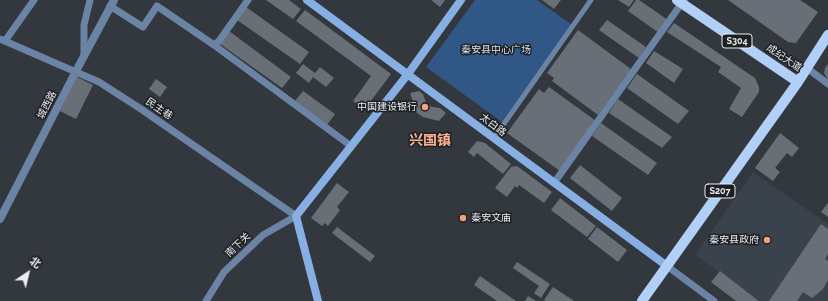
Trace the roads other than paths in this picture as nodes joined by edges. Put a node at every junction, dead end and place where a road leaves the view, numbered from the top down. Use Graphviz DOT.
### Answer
graph roads {
  1 [pos="34,0"];
  2 [pos="90,0"];
  3 [pos="248,0"];
  4 [pos="307,0"];
  5 [pos="461,0"];
  6 [pos="591,0"];
  7 [pos="681,1"];
  8 [pos="112,3"];
  9 [pos="828,36"];
  10 [pos="3,40"];
  11 [pos="214,45"];
  12 [pos="84,56"];
  13 [pos="807,68"];
  14 [pos="75,73"];
  15 [pos="408,74"];
  16 [pos="798,82"];
  17 [pos="828,84"];
  18 [pos="494,138"];
  19 [pos="351,146"];
  20 [pos="554,183"];
  21 [pos="296,216"];
  22 [pos="0,219"];
  23 [pos="667,266"];
  24 [pos="206,301"];
  25 [pos="318,301"];
  26 [pos="642,301"];
  27 [pos="714,301"];
  1 -- 10 [label="street"];
  2 -- 12 [label="street"];
  3 -- 11 [label="street"];
  4 -- 15 [label="main road, 太白路"];
  5 -- 15 [label="main road"];
  6 -- 18 [label="street"];
  7 -- 16 [label="main road, 成纪大道 / S304"];
  7 -- 20 [label="street"];
  8 -- 11 [label="street"];
  8 -- 12 [label="street, 城西路"];
  9 -- 13 [label="main road, S207"];
  10 -- 14 [label="street, 民主巷"];
  11 -- 19 [label="street"];
  12 -- 14 [label="street, 城西路"];
  13 -- 16 [label="main road, S207"];
  13 -- 17 [label="street"];
  14 -- 21 [label="street, 民主巷"];
  14 -- 22 [label="street, 城西路"];
  15 -- 18 [label="main road, 太白路"];
  15 -- 19 [label="main road"];
  16 -- 23 [label="main road, S207"];
  18 -- 20 [label="main road, 太白路"];
  19 -- 21 [label="main road"];
  20 -- 23 [label="main road, 太白路"];
  21 -- 24 [label="street, 南下关"];
  21 -- 25 [label="main road"];
  23 -- 26 [label="main road, S207"];
  23 -- 27 [label="street"];
}
